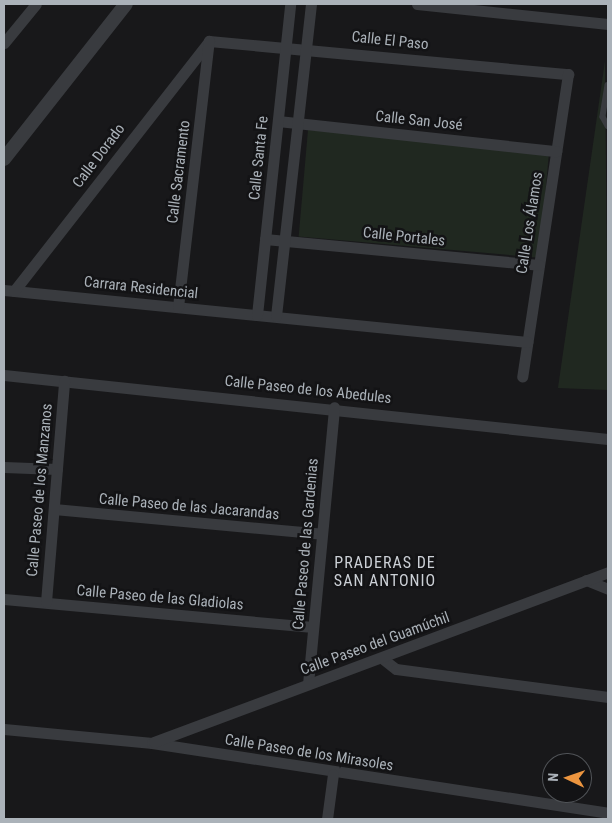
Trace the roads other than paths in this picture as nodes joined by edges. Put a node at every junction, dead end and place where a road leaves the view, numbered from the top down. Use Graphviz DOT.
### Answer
graph roads {
  1 [pos="36,4"];
  2 [pos="126,4"];
  3 [pos="290,4"];
  4 [pos="310,4"];
  5 [pos="416,4"];
  6 [pos="510,8"];
  7 [pos="608,24"];
  8 [pos="209,41"];
  9 [pos="4,43"];
  10 [pos="286,46"];
  11 [pos="306,48"];
  12 [pos="568,74"];
  13 [pos="608,85"];
  14 [pos="278,121"];
  15 [pos="297,123"];
  16 [pos="608,126"];
  17 [pos="556,150"];
  18 [pos="4,159"];
  19 [pos="265,239"];
  20 [pos="284,241"];
  21 [pos="539,265"];
  22 [pos="9,291"];
  23 [pos="178,307"];
  24 [pos="257,315"];
  25 [pos="276,316"];
  26 [pos="527,342"];
  27 [pos="4,375"];
  28 [pos="522,377"];
  29 [pos="64,381"];
  30 [pos="334,407"];
  31 [pos="608,439"];
  32 [pos="4,466"];
  33 [pos="57,469"];
  34 [pos="54,509"];
  35 [pos="322,534"];
  36 [pos="608,572"];
  37 [pos="586,580"];
  38 [pos="608,589"];
  39 [pos="4,599"];
  40 [pos="46,602"];
  41 [pos="313,627"];
  42 [pos="382,659"];
  43 [pos="308,684"];
  44 [pos="608,697"];
  45 [pos="4,729"];
  46 [pos="152,743"];
  47 [pos="333,774"];
  48 [pos="608,813"];
  49 [pos="327,819"];
  1 -- 9 [label="street"];
  2 -- 18 [label="street"];
  3 -- 10 [label="street, Calle Santa Fe"];
  4 -- 11 [label="street"];
  5 -- 6 [label="street"];
  6 -- 7 [label="street"];
  8 -- 10 [label="street, Calle El Paso"];
  8 -- 22 [label="street, Calle Dorado"];
  8 -- 23 [label="street, Calle Sacramento"];
  10 -- 11 [label="street, Calle El Paso"];
  10 -- 14 [label="street, Calle Santa Fe"];
  11 -- 12 [label="street, Calle El Paso"];
  11 -- 15 [label="street"];
  12 -- 17 [label="street, Calle Los Álamos"];
  13 -- 16 [label="lane"];
  14 -- 15 [label="street, Calle San José"];
  14 -- 19 [label="street, Calle Santa Fe"];
  15 -- 17 [label="street, Calle San José"];
  15 -- 20 [label="street"];
  17 -- 21 [label="street, Calle Los Álamos"];
  19 -- 20 [label="street, Calle Portales"];
  19 -- 24 [label="street, Calle Santa Fe"];
  20 -- 21 [label="street, Calle Portales"];
  20 -- 25 [label="street"];
  21 -- 26 [label="street, Calle Los Álamos"];
  22 -- 23 [label="street, Carrara Residencial"];
  23 -- 24 [label="street, Carrara Residencial"];
  24 -- 25 [label="street, Carrara Residencial"];
  25 -- 26 [label="street, Carrara Residencial"];
  26 -- 28 [label="street, Calle Los Álamos"];
  27 -- 29 [label="street, Calle Paseo de los Abedules"];
  29 -- 30 [label="street, Calle Paseo de los Abedules"];
  29 -- 33 [label="street, Calle Paseo de los Manzanos"];
  30 -- 31 [label="street, Calle Paseo de los Abedules"];
  30 -- 35 [label="street, Calle Paseo de las Gardenias"];
  32 -- 33 [label="street"];
  33 -- 34 [label="street, Calle Paseo de los Manzanos"];
  34 -- 35 [label="street, Calle Paseo de las Jacarandas"];
  34 -- 40 [label="street, Calle Paseo de los Manzanos"];
  35 -- 41 [label="street, Calle Paseo de las Gardenias"];
  36 -- 37 [label="street, Calle Paseo del Guamúchil"];
  37 -- 38 [label="street"];
  37 -- 42 [label="street, Calle Paseo del Guamúchil"];
  39 -- 40 [label="street, Calle Paseo de las Gladiolas"];
  40 -- 41 [label="street, Calle Paseo de las Gladiolas"];
  41 -- 43 [label="street, Calle Paseo de las Gardenias"];
  42 -- 43 [label="street, Calle Paseo del Guamúchil"];
  42 -- 44 [label="street"];
  43 -- 46 [label="street, Calle Paseo del Guamúchil"];
  45 -- 46 [label="street, Calle Paseo de los Mirasoles"];
  46 -- 47 [label="street, Calle Paseo de los Mirasoles"];
  47 -- 48 [label="street, Calle Paseo de los Mirasoles"];
  47 -- 49 [label="street"];
}
